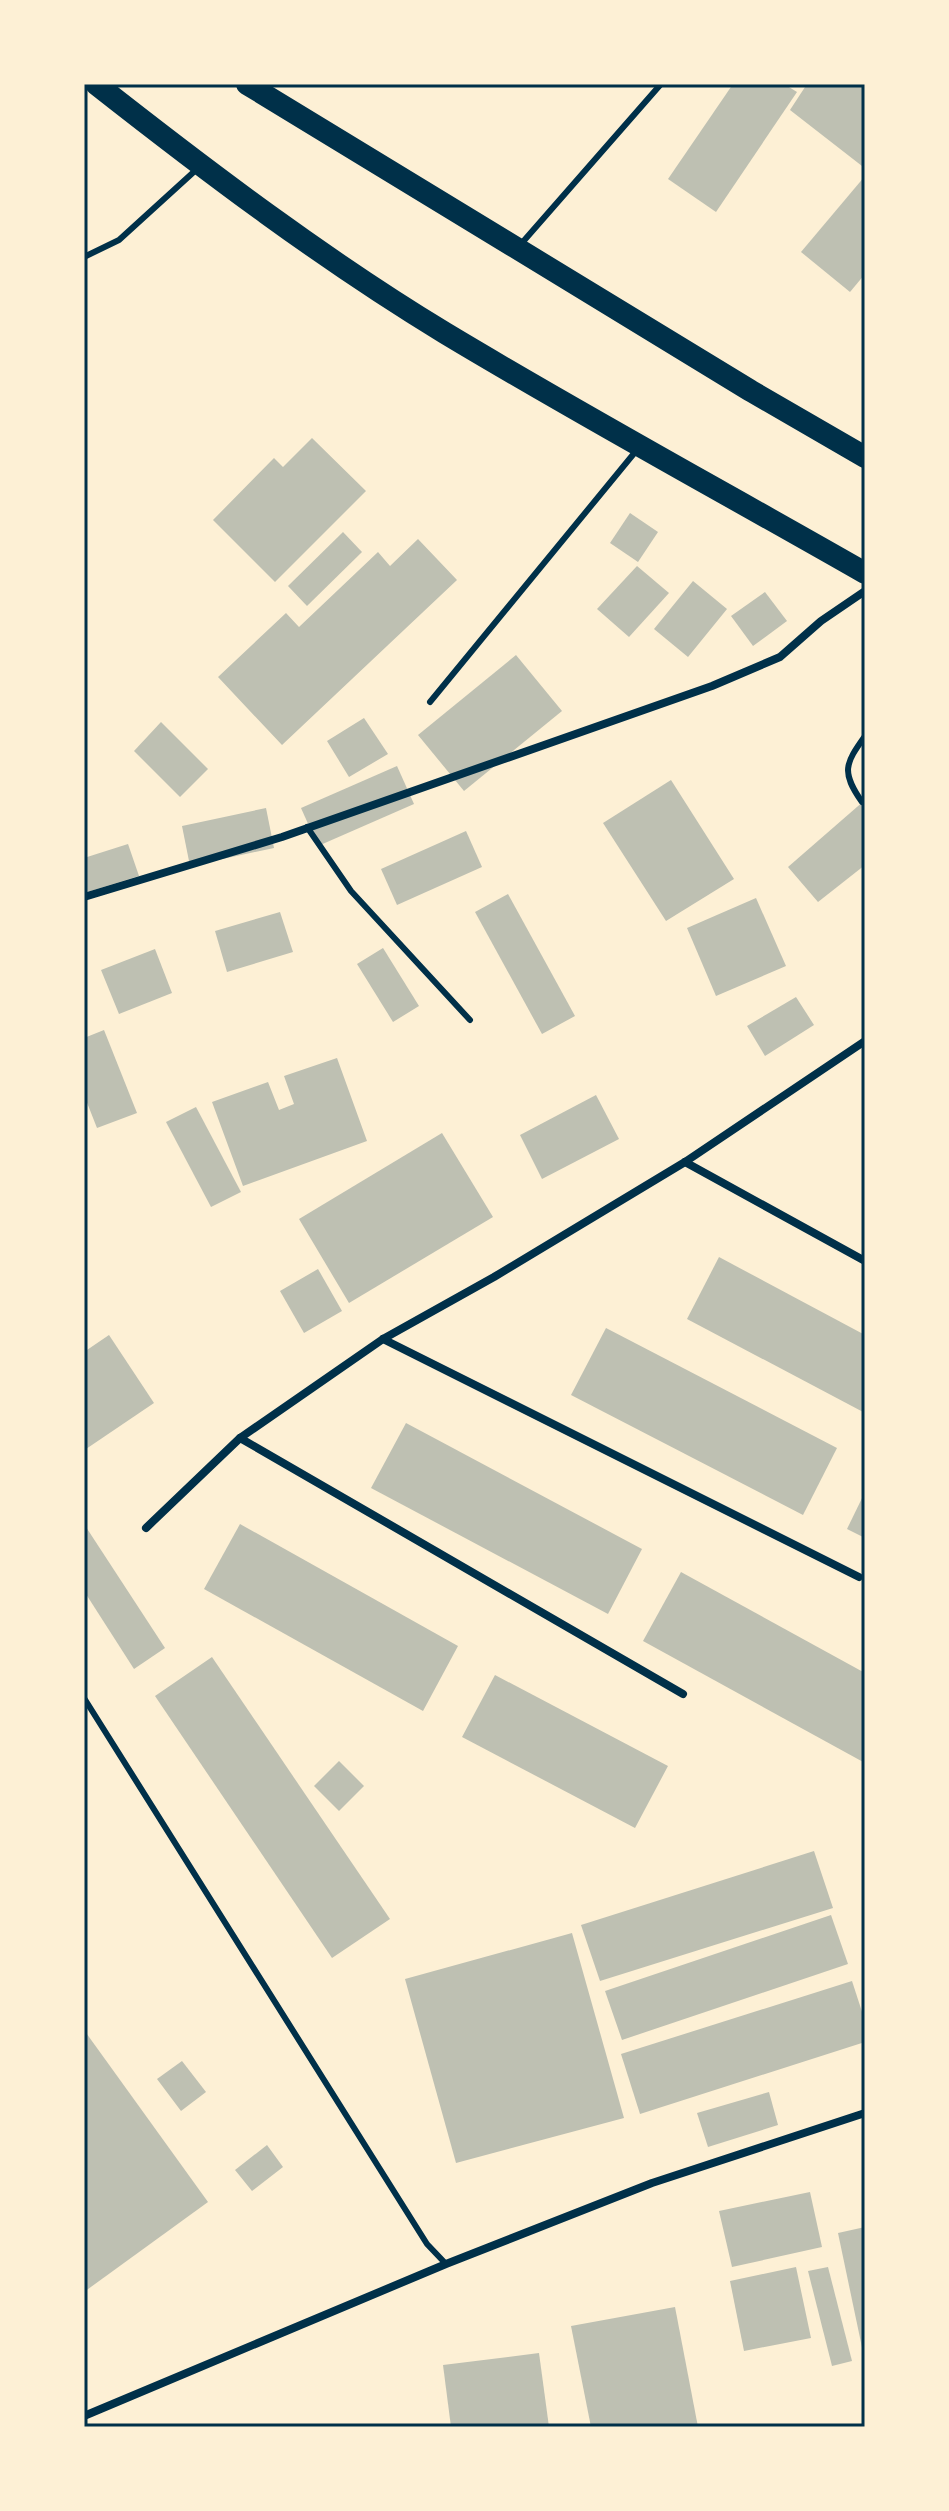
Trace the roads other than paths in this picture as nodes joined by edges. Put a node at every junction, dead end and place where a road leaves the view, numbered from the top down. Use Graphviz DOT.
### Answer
graph roads {
  1 [pos="96,84"];
  2 [pos="661,84"];
  3 [pos="253,86"];
  4 [pos="201,166"];
  5 [pos="516,249"];
  6 [pos="84,257"];
  7 [pos="641,445"];
  8 [pos="865,457"];
  9 [pos="865,573"];
  10 [pos="865,591"];
  11 [pos="430,702"];
  12 [pos="865,736"];
  13 [pos="862,802"];
  14 [pos="307,827"];
  15 [pos="84,897"];
  16 [pos="470,1020"];
  17 [pos="865,1041"];
  18 [pos="685,1162"];
  19 [pos="865,1261"];
  20 [pos="383,1339"];
  21 [pos="240,1438"];
  22 [pos="146,1528"];
  23 [pos="859,1577"];
  24 [pos="683,1694"];
  25 [pos="84,1698"];
  26 [pos="865,2113"];
  27 [pos="446,2264"];
  28 [pos="84,2416"];
  1 -- 4 [label="highway"];
  2 -- 5 [label="lane"];
  3 -- 5 [label="highway"];
  4 -- 6 [label="lane"];
  4 -- 7 [label="highway"];
  5 -- 8 [label="highway"];
  7 -- 9 [label="highway"];
  7 -- 11 [label="lane"];
  10 -- 14 [label="street"];
  12 -- 13 [label="lane"];
  14 -- 15 [label="street"];
  14 -- 16 [label="lane"];
  17 -- 18 [label="street"];
  18 -- 19 [label="street"];
  18 -- 20 [label="street"];
  20 -- 21 [label="street"];
  20 -- 23 [label="street"];
  21 -- 22 [label="street"];
  21 -- 24 [label="street"];
  25 -- 27 [label="lane"];
  26 -- 27 [label="street"];
  27 -- 28 [label="street"];
}
